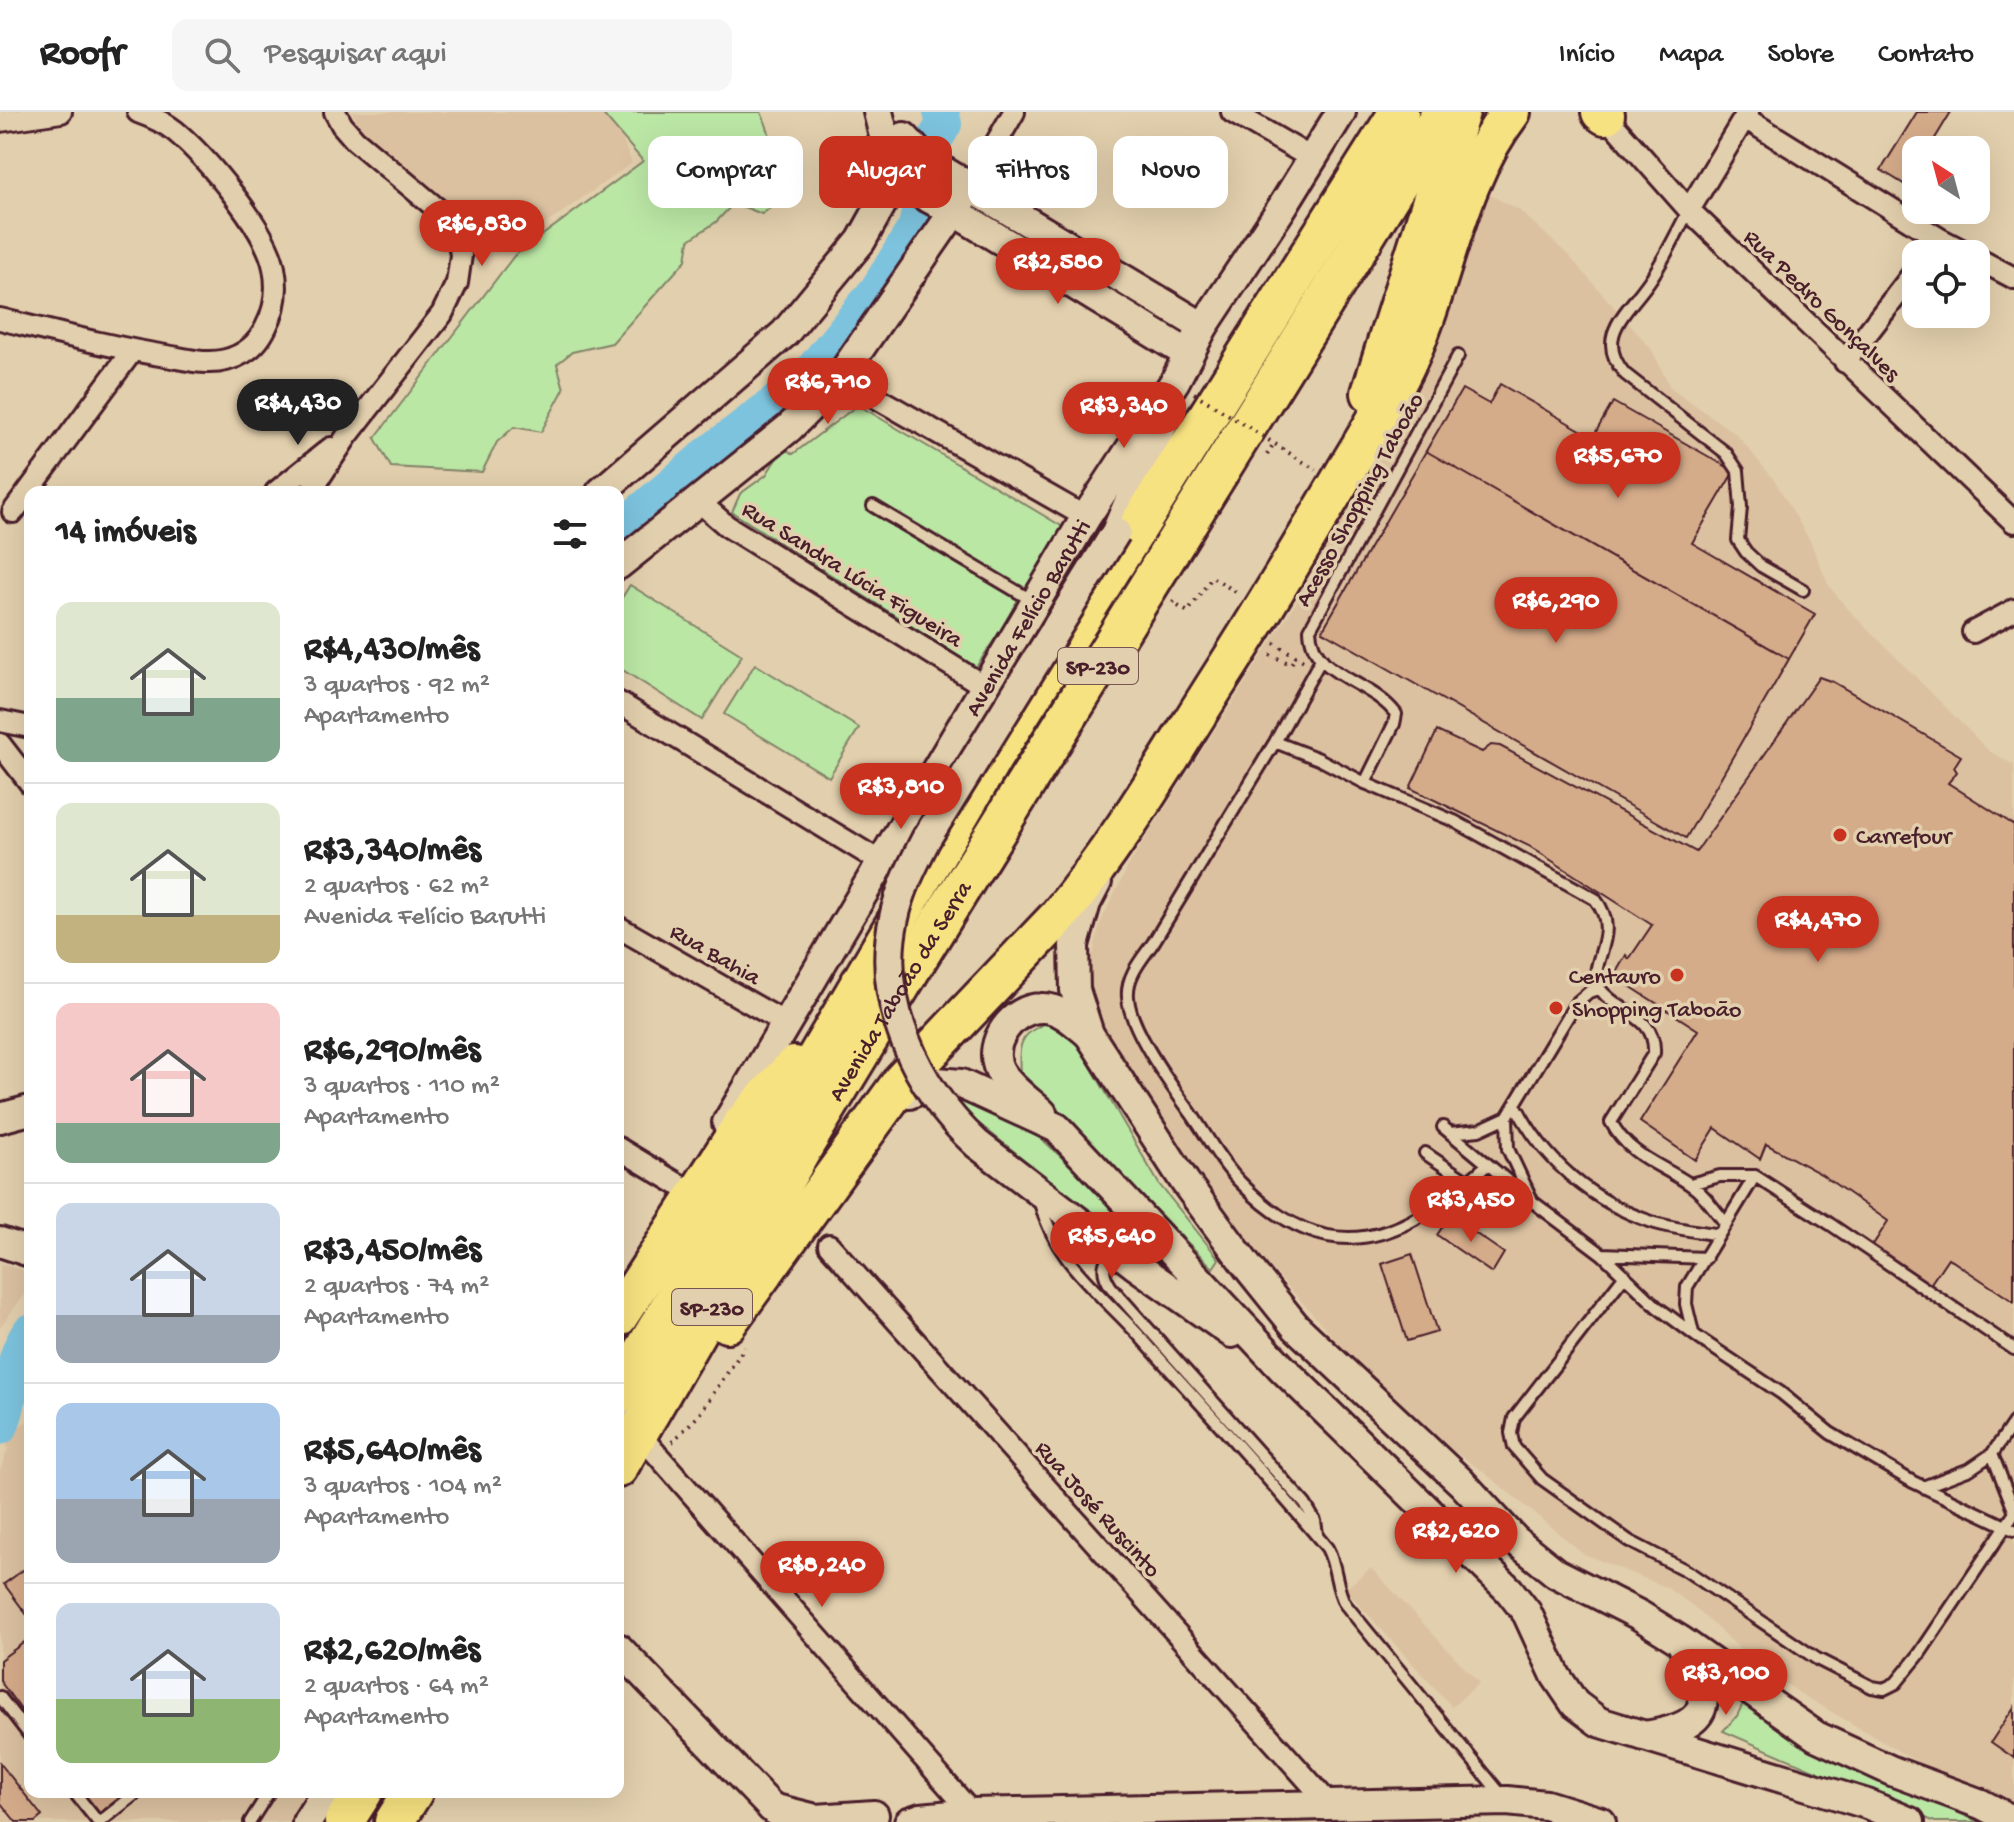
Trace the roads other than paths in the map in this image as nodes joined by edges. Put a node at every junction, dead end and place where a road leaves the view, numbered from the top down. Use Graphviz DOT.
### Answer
graph roads {
  1 [pos="61,112"];
  2 [pos="138,112"];
  3 [pos="335,112"];
  4 [pos="878,112"];
  5 [pos="886,112"];
  6 [pos="1014,112"];
  7 [pos="1232,112"];
  8 [pos="1341,112"];
  9 [pos="1399,112"];
  10 [pos="1442,112"];
  11 [pos="1460,112"];
  12 [pos="1511,112"];
  13 [pos="1603,113"];
  14 [pos="1746,115"];
  15 [pos="0,121"];
  16 [pos="894,136"];
  17 [pos="898,136"];
  18 [pos="1313,159"];
  19 [pos="952,193"];
  20 [pos="958,197"];
  21 [pos="884,208"];
  22 [pos="1689,210"];
  23 [pos="1925,240"];
  24 [pos="1990,265"];
  25 [pos="1109,269"];
  26 [pos="2014,278"];
  27 [pos="1136,286"];
  28 [pos="1902,288"];
  29 [pos="1092,297"];
  30 [pos="1120,313"];
  31 [pos="0,319"];
  32 [pos="1203,327"];
  33 [pos="132,351"];
  34 [pos="1188,354"];
  35 [pos="1458,356"];
  36 [pos="1845,362"];
  37 [pos="840,377"];
  38 [pos="1185,387"];
  39 [pos="347,436"];
  40 [pos="1330,473"];
  41 [pos="34,486"];
  42 [pos="284,486"];
  43 [pos="314,486"];
  44 [pos="608,486"];
  45 [pos="697,500"];
  46 [pos="873,506"];
  47 [pos="1086,517"];
  48 [pos="2014,522"];
  49 [pos="624,560"];
  50 [pos="1803,590"];
  51 [pos="1035,602"];
  52 [pos="2014,610"];
  53 [pos="1973,632"];
  54 [pos="1320,661"];
  55 [pos="984,686"];
  56 [pos="624,706"];
  57 [pos="0,721"];
  58 [pos="24,726"];
  59 [pos="1275,742"];
  60 [pos="0,744"];
  61 [pos="24,775"];
  62 [pos="1365,783"];
  63 [pos="1128,822"];
  64 [pos="881,862"];
  65 [pos="624,930"];
  66 [pos="1600,988"];
  67 [pos="838,1021"];
  68 [pos="787,1024"];
  69 [pos="1089,1034"];
  70 [pos="1515,1104"];
  71 [pos="24,1112"];
  72 [pos="1507,1117"];
  73 [pos="0,1118"];
  74 [pos="876,1119"];
  75 [pos="1057,1128"];
  76 [pos="624,1152"];
  77 [pos="1425,1153"];
  78 [pos="1487,1165"];
  79 [pos="1755,1176"];
  80 [pos="1468,1182"];
  81 [pos="1690,1184"];
  82 [pos="686,1189"];
  83 [pos="1036,1189"];
  84 [pos="1533,1202"];
  85 [pos="1726,1224"];
  86 [pos="1719,1235"];
  87 [pos="0,1242"];
  88 [pos="829,1245"];
  89 [pos="1113,1248"];
  90 [pos="24,1250"];
  91 [pos="1602,1254"];
  92 [pos="1706,1258"];
  93 [pos="1625,1275"];
  94 [pos="624,1282"];
  95 [pos="624,1308"];
  96 [pos="1693,1333"];
  97 [pos="2014,1349"];
  98 [pos="1282,1368"];
  99 [pos="624,1385"];
  100 [pos="665,1390"];
  101 [pos="2014,1422"];
  102 [pos="642,1428"];
  103 [pos="2005,1438"];
  104 [pos="2014,1447"];
  105 [pos="1992,1454"];
  106 [pos="624,1458"];
  107 [pos="1923,1487"];
  108 [pos="2014,1512"];
  109 [pos="2011,1528"];
  110 [pos="1317,1536"];
  111 [pos="1681,1641"];
  112 [pos="624,1654"];
  113 [pos="0,1697"];
  114 [pos="24,1728"];
  115 [pos="1643,1736"];
  116 [pos="79,1798"];
  117 [pos="130,1798"];
  118 [pos="265,1798"];
  119 [pos="322,1798"];
  120 [pos="359,1798"];
  121 [pos="409,1798"];
  122 [pos="1331,1806"];
  123 [pos="1510,1812"];
  124 [pos="972,1813"];
  125 [pos="780,1815"];
  126 [pos="1257,1815"];
  127 [pos="868,1818"];
  128 [pos="915,1820"];
  129 [pos="2014,1821"];
  130 [pos="99,1822"];
  131 [pos="250,1822"];
  132 [pos="307,1822"];
  133 [pos="344,1822"];
  134 [pos="394,1822"];
  135 [pos="1601,1822"];
  136 [pos="1910,1822"];
  1 -- 15 [label="street"];
  2 -- 33 [label="street"];
  3 -- 39 [label="street"];
  4 -- 16 [label="main road"];
  5 -- 17 [label="main road"];
  6 -- 20 [label="street"];
  7 -- 18 [label="street"];
  8 -- 18 [label="main road, Avenida Felício Barutti"];
  9 -- 67 [label="highway, Avenida Taboão da Serra / SP-230"];
  10 -- 100 [label="highway, Avenida Taboão da Serra / SP-230"];
  11 -- 40 [label="highway"];
  12 -- 40 [label="highway"];
  13 -- 22 [label="street, Rua Pedro Gonçalves"];
  14 -- 22 [label="street"];
  14 -- 23 [label="street"];
  18 -- 32 [label="main road, Avenida Felício Barutti"];
  19 -- 20 [label="main road"];
  20 -- 25 [label="main road"];
  20 -- 29 [label="main road"];
  20 -- 37 [label="main road"];
  21 -- 44 [label="main road"];
  22 -- 36 [label="street, Rua Pedro Gonçalves"];
  22 -- 50 [label="lane"];
  24 -- 26 [label="street"];
  25 -- 27 [label="main road"];
  25 -- 29 [label="main road"];
  27 -- 30 [label="main road"];
  27 -- 32 [label="main road"];
  28 -- 36 [label="street"];
  29 -- 30 [label="main road"];
  30 -- 34 [label="main road"];
  31 -- 33 [label="street"];
  32 -- 34 [label="main road, Avenida Felício Barutti"];
  33 -- 41 [label="street"];
  34 -- 38 [label="main road, Avenida Felício Barutti"];
  35 -- 54 [label="lane, Acesso Shopping Taboão"];
  36 -- 48 [label="street, Rua Pedro Gonçalves"];
  37 -- 45 [label="main road"];
  37 -- 47 [label="street"];
  38 -- 47 [label="main road, Avenida Felício Barutti"];
  38 -- 83 [label="main road, bridge"];
  39 -- 42 [label="street"];
  39 -- 43 [label="street"];
  40 -- 63 [label="highway"];
  45 -- 49 [label="main road"];
  45 -- 55 [label="street, Rua Sandra Lúcia Figueira"];
  46 -- 51 [label="lane"];
  47 -- 51 [label="main road, Avenida Felício Barutti"];
  51 -- 55 [label="main road, Avenida Felício Barutti"];
  52 -- 53 [label="street"];
  54 -- 59 [label="lane"];
  54 -- 62 [label="lane"];
  55 -- 64 [label="main road, Avenida Felício Barutti"];
  56 -- 64 [label="street"];
  57 -- 58 [label="street"];
  59 -- 62 [label="lane"];
  59 -- 80 [label="lane"];
  60 -- 61 [label="street"];
  62 -- 66 [label="lane"];
  63 -- 69 [label="main road"];
  63 -- 74 [label="highway"];
  64 -- 68 [label="main road, Avenida Felício Barutti"];
  65 -- 68 [label="street, Rua Bahia"];
  66 -- 70 [label="lane"];
  66 -- 81 [label="lane"];
  67 -- 95 [label="highway"];
  67 -- 99 [label="highway, Avenida Taboão da Serra / SP-230"];
  68 -- 82 [label="main road, Avenida Felício Barutti"];
  69 -- 75 [label="main road"];
  69 -- 111 [label="main road"];
  70 -- 72 [label="lane"];
  70 -- 86 [label="lane"];
  71 -- 73 [label="main road"];
  72 -- 78 [label="lane"];
  72 -- 84 [label="lane"];
  74 -- 75 [label="main road"];
  74 -- 100 [label="highway"];
  75 -- 98 [label="main road"];
  76 -- 82 [label="street"];
  77 -- 80 [label="lane"];
  78 -- 80 [label="lane"];
  78 -- 84 [label="lane"];
  79 -- 81 [label="lane"];
  79 -- 85 [label="lane"];
  79 -- 97 [label="lane"];
  81 -- 85 [label="lane"];
  82 -- 94 [label="main road, Avenida Felício Barutti"];
  83 -- 89 [label="main road"];
  83 -- 110 [label="lane"];
  84 -- 91 [label="lane"];
  85 -- 86 [label="lane"];
  86 -- 92 [label="lane"];
  87 -- 90 [label="main road"];
  88 -- 122 [label="street, Rua José Ruscinto"];
  89 -- 98 [label="main road"];
  89 -- 110 [label="lane"];
  91 -- 92 [label="lane"];
  91 -- 93 [label="lane"];
  92 -- 96 [label="lane"];
  93 -- 96 [label="lane"];
  93 -- 109 [label="lane"];
  96 -- 107 [label="lane"];
  98 -- 115 [label="main road"];
  100 -- 102 [label="highway, Avenida Taboão da Serra / SP-230"];
  101 -- 103 [label="lane"];
  102 -- 106 [label="highway, Avenida Taboão da Serra / SP-230"];
  102 -- 124 [label="street"];
  103 -- 104 [label="lane"];
  103 -- 105 [label="lane"];
  105 -- 107 [label="lane"];
  105 -- 108 [label="lane"];
  107 -- 109 [label="lane"];
  108 -- 109 [label="lane"];
  110 -- 123 [label="lane"];
  111 -- 115 [label="main road"];
  111 -- 129 [label="main road"];
  112 -- 125 [label="main road"];
  113 -- 114 [label="lane"];
  115 -- 136 [label="main road"];
  116 -- 130 [label="lane"];
  117 -- 130 [label="lane"];
  118 -- 131 [label="lane"];
  119 -- 132 [label="main road"];
  120 -- 133 [label="highway"];
  121 -- 134 [label="highway"];
  122 -- 123 [label="main road"];
  122 -- 126 [label="main road"];
  123 -- 135 [label="main road"];
  124 -- 126 [label="main road"];
  124 -- 128 [label="main road"];
  125 -- 127 [label="main road"];
  127 -- 128 [label="main road"];
}
